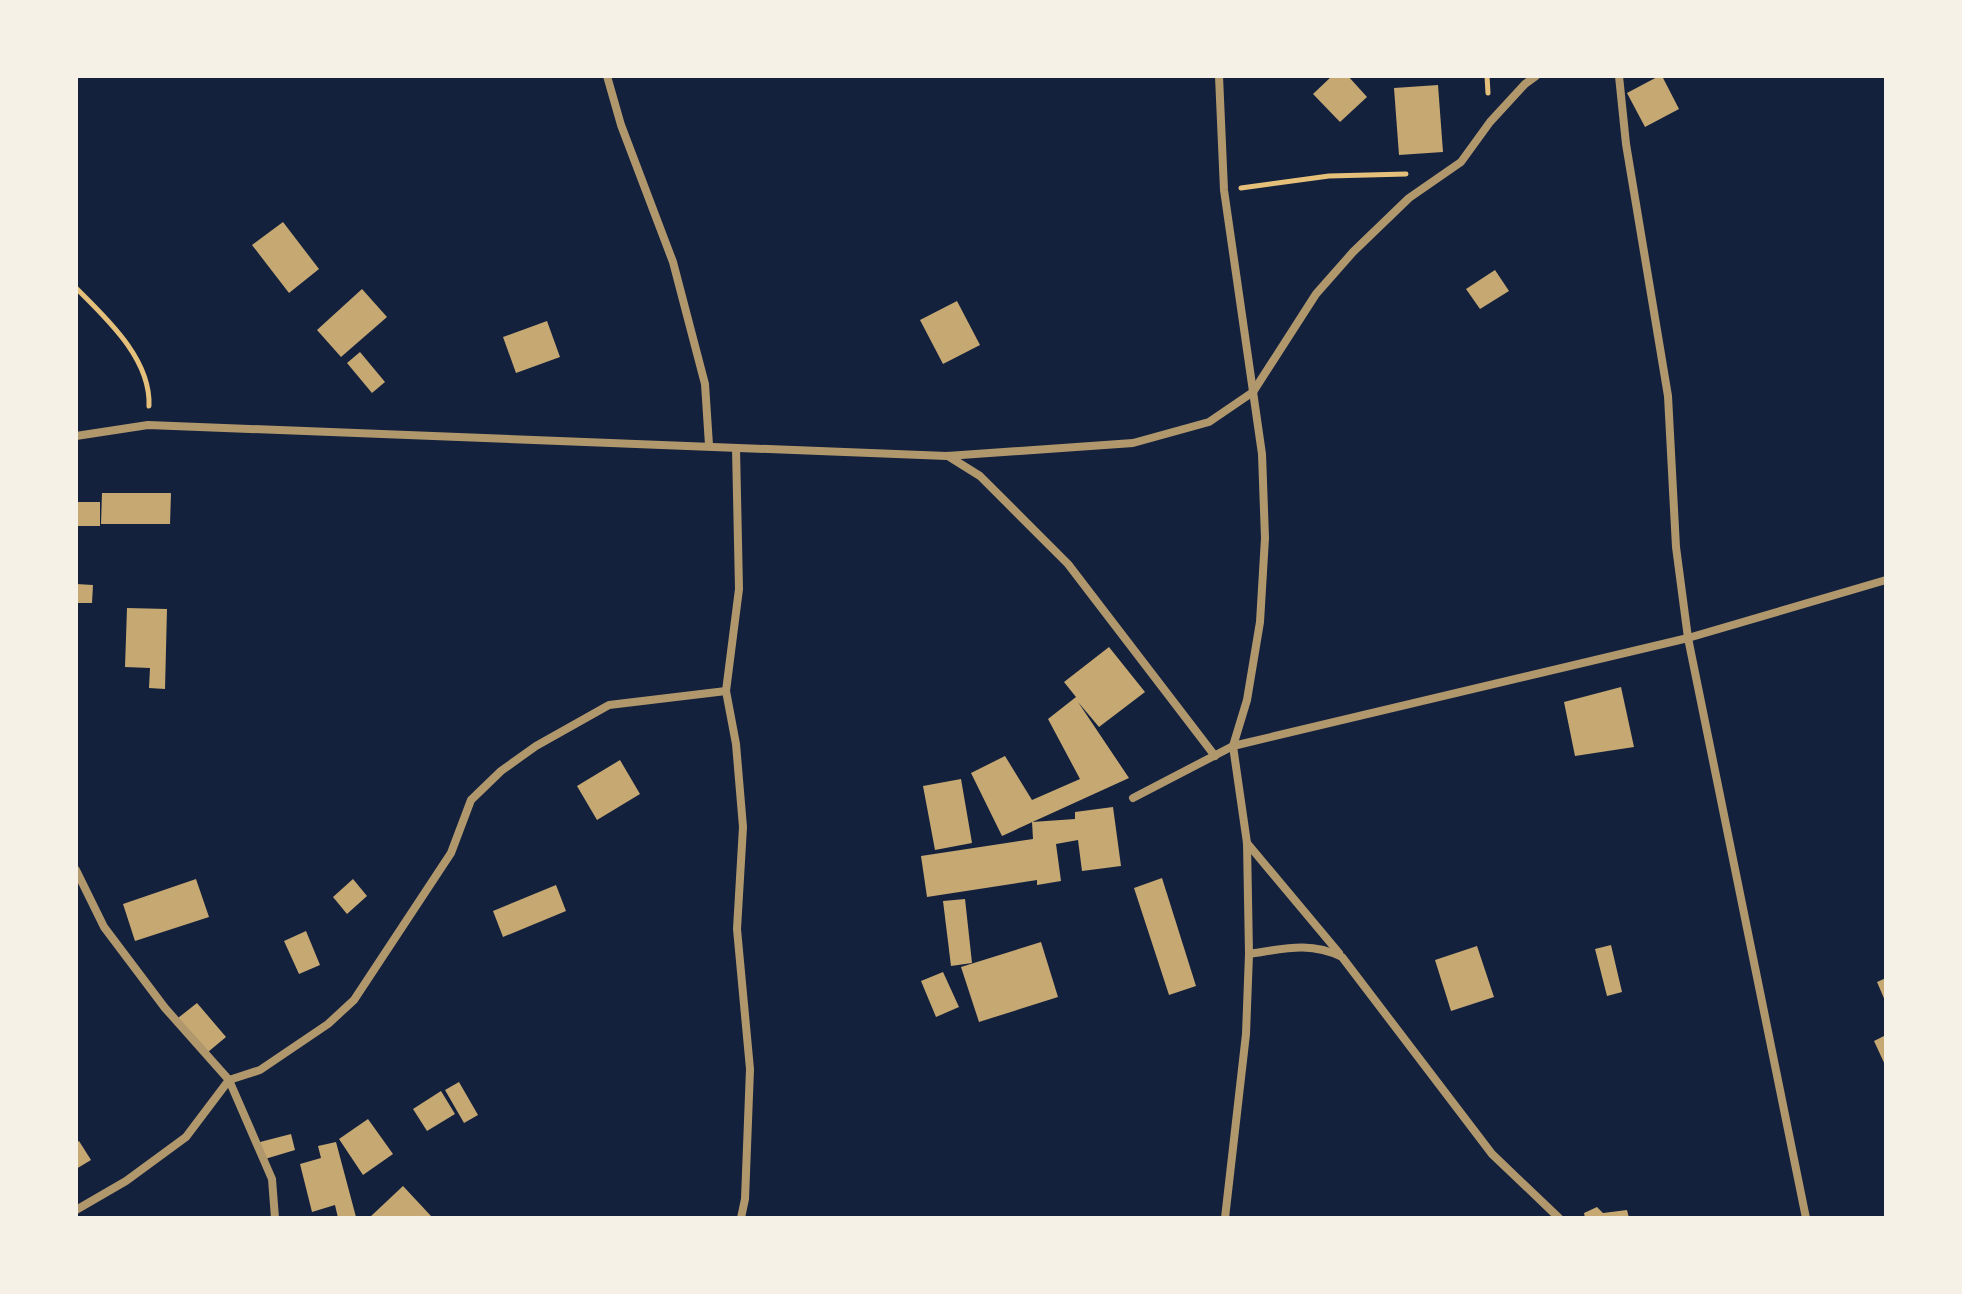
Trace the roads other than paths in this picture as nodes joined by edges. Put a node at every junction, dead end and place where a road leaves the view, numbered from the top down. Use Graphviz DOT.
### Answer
graph roads {
  1 [pos="607,76"];
  2 [pos="1219,76"];
  3 [pos="1536,76"];
  4 [pos="1619,76"];
  5 [pos="1253,392"];
  6 [pos="76,436"];
  7 [pos="709,445"];
  8 [pos="736,448"];
  9 [pos="947,456"];
  10 [pos="1886,580"];
  11 [pos="1688,638"];
  12 [pos="726,691"];
  13 [pos="1233,746"];
  14 [pos="1215,756"];
  15 [pos="1133,798"];
  16 [pos="1247,843"];
  17 [pos="76,870"];
  18 [pos="1249,954"];
  19 [pos="1342,957"];
  20 [pos="229,1080"];
  21 [pos="76,1210"];
  22 [pos="275,1218"];
  23 [pos="741,1218"];
  24 [pos="1225,1218"];
  25 [pos="1559,1218"];
  26 [pos="1806,1218"];
  1 -- 7 [label="street"];
  2 -- 5 [label="street"];
  3 -- 5 [label="street"];
  4 -- 11 [label="street"];
  5 -- 9 [label="street"];
  5 -- 13 [label="street"];
  6 -- 7 [label="street"];
  7 -- 8 [label="street"];
  8 -- 9 [label="street"];
  8 -- 12 [label="street"];
  9 -- 14 [label="street"];
  10 -- 11 [label="street"];
  11 -- 13 [label="street"];
  11 -- 26 [label="street"];
  12 -- 20 [label="street"];
  12 -- 23 [label="street"];
  13 -- 14 [label="street"];
  13 -- 16 [label="street"];
  14 -- 15 [label="street"];
  16 -- 18 [label="street"];
  16 -- 19 [label="street"];
  17 -- 20 [label="street"];
  18 -- 19 [label="street"];
  18 -- 24 [label="street"];
  19 -- 25 [label="street"];
  20 -- 21 [label="street"];
  20 -- 22 [label="street"];
}
